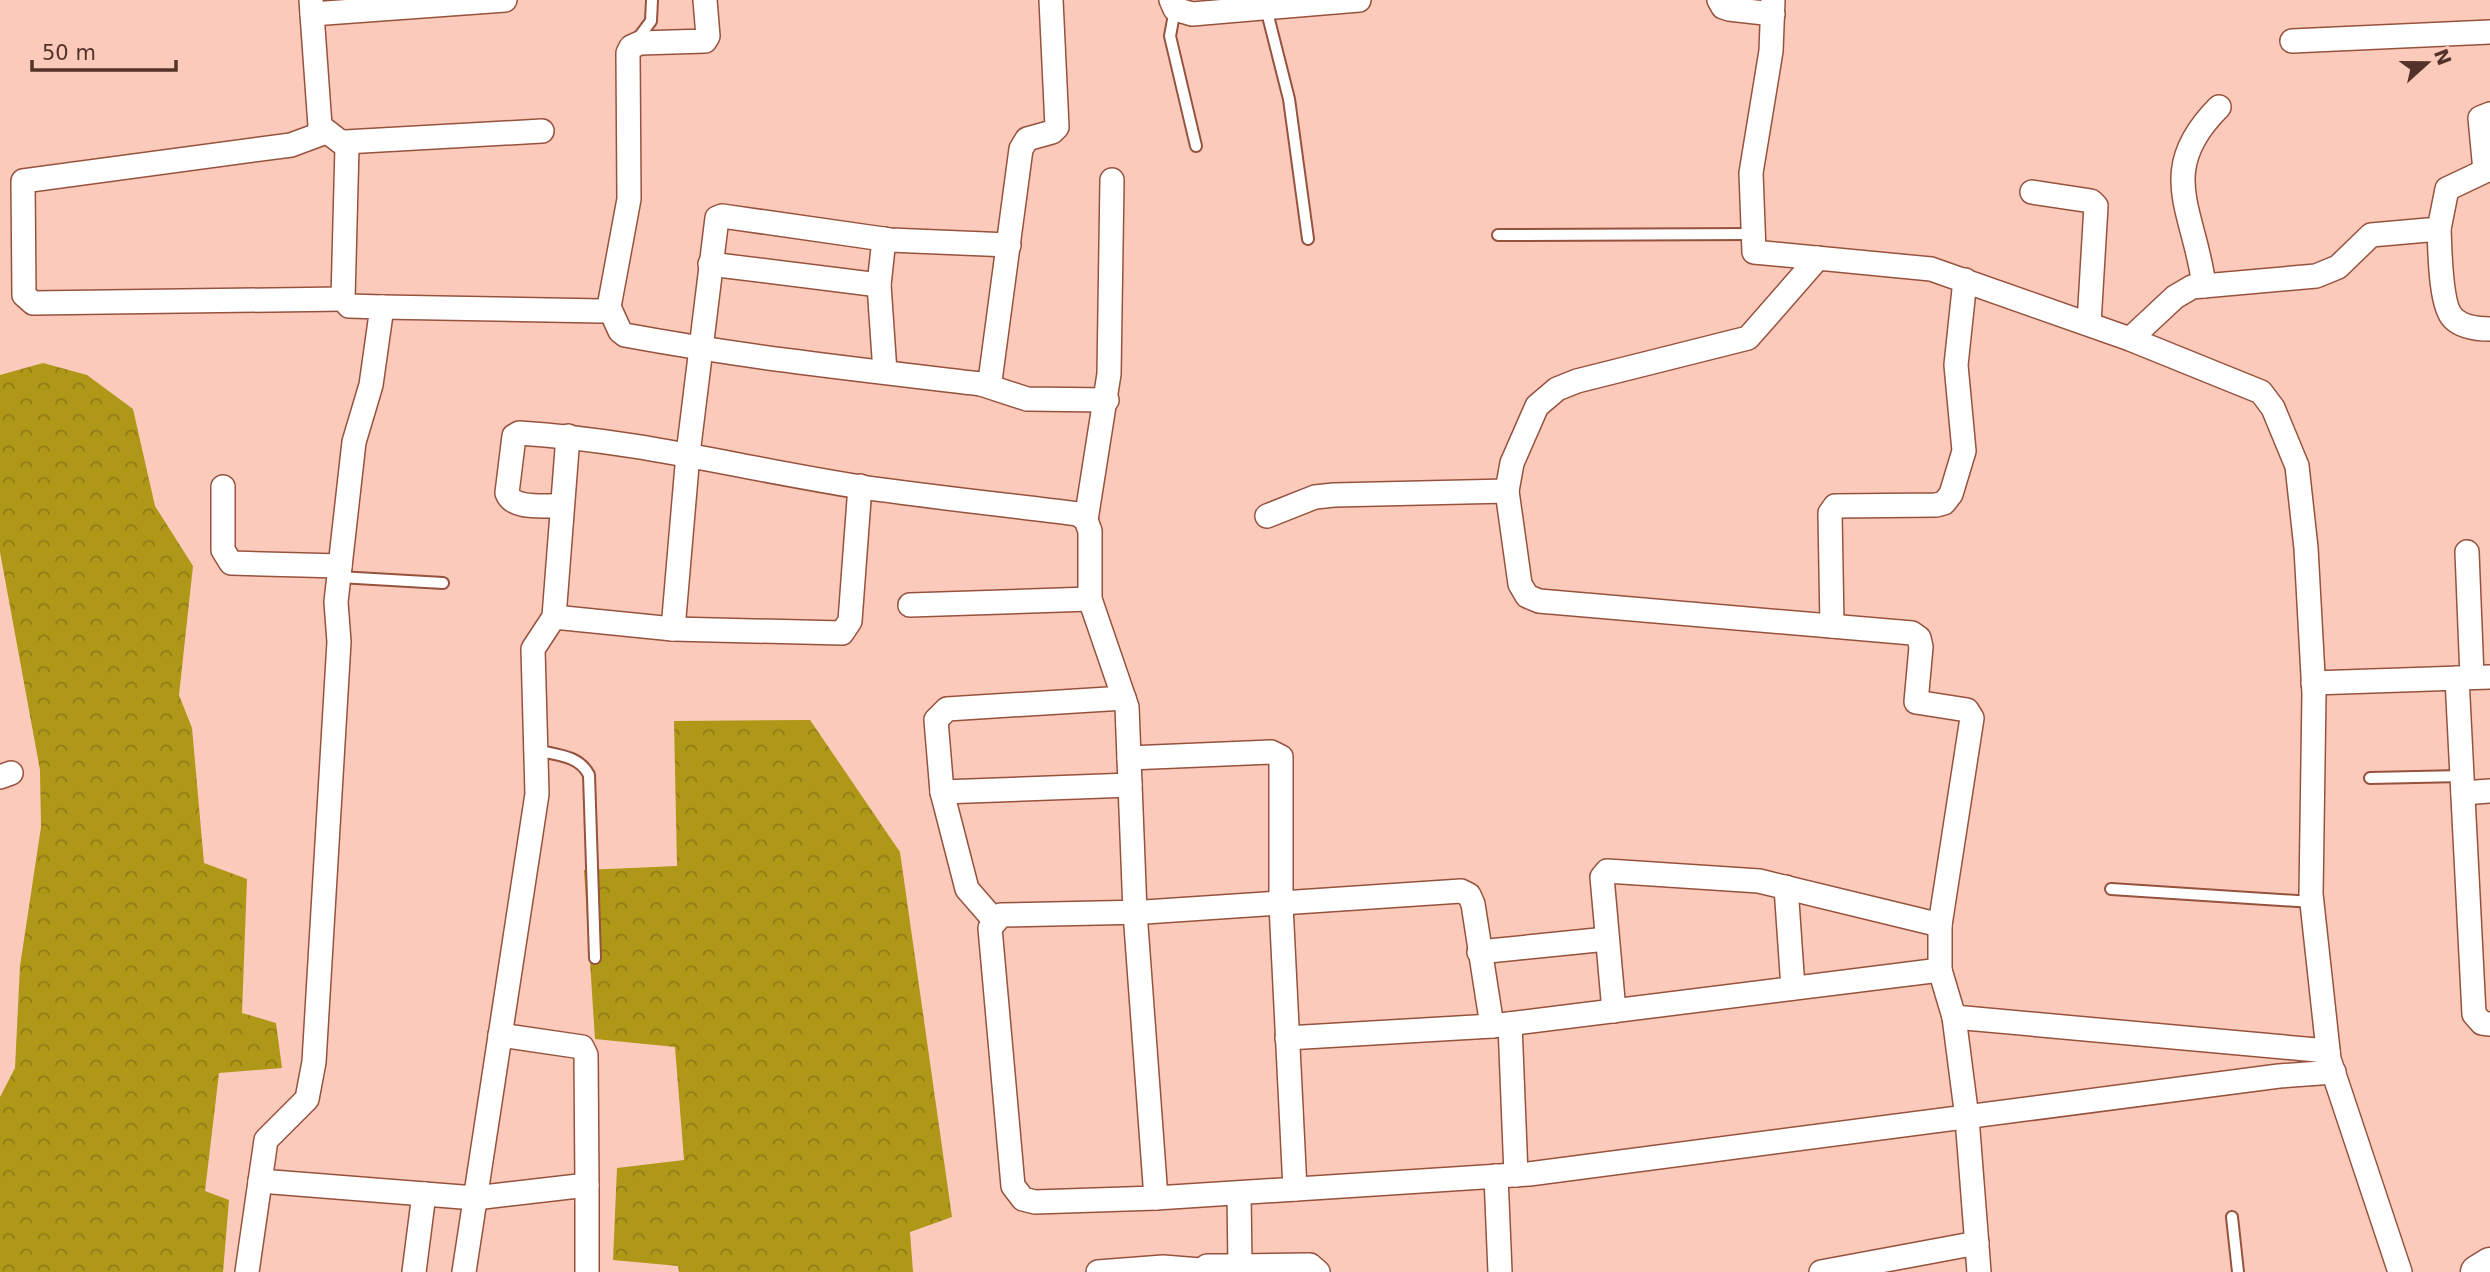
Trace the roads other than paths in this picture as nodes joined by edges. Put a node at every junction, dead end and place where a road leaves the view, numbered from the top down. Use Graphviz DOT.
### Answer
graph roads {
  1 [pos="505,0"];
  2 [pos="652,0"];
  3 [pos="705,0"];
  4 [pos="1051,0"];
  5 [pos="1359,0"];
  6 [pos="1720,0"];
  7 [pos="1173,5"];
  8 [pos="312,7"];
  9 [pos="1773,7"];
  10 [pos="1266,8"];
  11 [pos="2490,32"];
  12 [pos="2292,41"];
  13 [pos="631,47"];
  14 [pos="2219,107"];
  15 [pos="2490,114"];
  16 [pos="542,131"];
  17 [pos="335,137"];
  18 [pos="1196,146"];
  19 [pos="1112,180"];
  20 [pos="2032,192"];
  21 [pos="2439,229"];
  22 [pos="1752,234"];
  23 [pos="1497,235"];
  24 [pos="884,239"];
  25 [pos="1308,239"];
  26 [pos="1009,245"];
  27 [pos="1818,258"];
  28 [pos="710,264"];
  29 [pos="1965,281"];
  30 [pos="879,285"];
  31 [pos="2204,286"];
  32 [pos="343,299"];
  33 [pos="382,307"];
  34 [pos="609,307"];
  35 [pos="2089,323"];
  36 [pos="2490,329"];
  37 [pos="2130,339"];
  38 [pos="700,349"];
  39 [pos="885,372"];
  40 [pos="981,384"];
  41 [pos="1107,400"];
  42 [pos="568,436"];
  43 [pos="688,454"];
  44 [pos="860,486"];
  45 [pos="223,487"];
  46 [pos="1507,491"];
  47 [pos="561,506"];
  48 [pos="1267,516"];
  49 [pos="1086,520"];
  50 [pos="2467,552"];
  51 [pos="340,572"];
  52 [pos="443,583"];
  53 [pos="1090,599"];
  54 [pos="910,605"];
  55 [pos="554,617"];
  56 [pos="1832,626"];
  57 [pos="673,629"];
  58 [pos="2473,677"];
  59 [pos="2313,683"];
  60 [pos="1124,698"];
  61 [pos="536,750"];
  62 [pos="1129,758"];
  63 [pos="2370,778"];
  64 [pos="2462,784"];
  65 [pos="1130,785"];
  66 [pos="2490,791"];
  67 [pos="942,792"];
  68 [pos="1786,887"];
  69 [pos="2111,889"];
  70 [pos="2479,894"];
  71 [pos="2312,902"];
  72 [pos="1281,905"];
  73 [pos="1135,912"];
  74 [pos="994,920"];
  75 [pos="1940,925"];
  76 [pos="1608,939"];
  77 [pos="1479,952"];
  78 [pos="595,958"];
  79 [pos="1940,970"];
  80 [pos="1793,988"];
  81 [pos="1614,1011"];
  82 [pos="1954,1017"];
  83 [pos="2490,1024"];
  84 [pos="1501,1025"];
  85 [pos="500,1035"];
  86 [pos="1287,1038"];
  87 [pos="2331,1062"];
  88 [pos="1967,1118"];
  89 [pos="1506,1176"];
  90 [pos="260,1181"];
  91 [pos="587,1185"];
  92 [pos="1295,1189"];
  93 [pos="1239,1193"];
  94 [pos="424,1194"];
  95 [pos="475,1198"];
  96 [pos="1156,1198"];
  97 [pos="2232,1217"];
  98 [pos="1977,1243"];
  99 [pos="2490,1264"];
  100 [pos="1240,1266"];
  101 [pos="1199,1271"];
  102 [pos="247,1272"];
  103 [pos="414,1272"];
  104 [pos="464,1272"];
  105 [pos="587,1272"];
  106 [pos="1098,1272"];
  107 [pos="1318,1272"];
  108 [pos="1500,1272"];
  109 [pos="1821,1272"];
  110 [pos="1979,1272"];
  111 [pos="2238,1272"];
  112 [pos="2400,1272"];
  113 [pos="2477,1272"];
  1 -- 8 [label="street"];
  2 -- 13 [label="lane"];
  3 -- 13 [label="street"];
  4 -- 26 [label="street"];
  5 -- 10 [label="street"];
  6 -- 9 [label="street"];
  7 -- 10 [label="street"];
  7 -- 18 [label="lane"];
  8 -- 17 [label="street"];
  9 -- 22 [label="street"];
  10 -- 25 [label="lane"];
  11 -- 12 [label="street"];
  13 -- 34 [label="street"];
  14 -- 31 [label="street"];
  15 -- 21 [label="street"];
  16 -- 17 [label="street"];
  17 -- 32 [label="street"];
  17 -- 32 [label="street"];
  19 -- 41 [label="street"];
  20 -- 35 [label="street"];
  21 -- 31 [label="street"];
  21 -- 36 [label="street"];
  22 -- 23 [label="lane"];
  22 -- 27 [label="street"];
  24 -- 26 [label="street"];
  24 -- 28 [label="street"];
  24 -- 30 [label="street"];
  26 -- 40 [label="street"];
  27 -- 29 [label="street"];
  27 -- 46 [label="street"];
  28 -- 30 [label="street"];
  28 -- 38 [label="street"];
  29 -- 35 [label="street"];
  29 -- 56 [label="street"];
  30 -- 39 [label="street"];
  31 -- 37 [label="street"];
  32 -- 33 [label="street"];
  33 -- 34 [label="street"];
  33 -- 51 [label="street"];
  34 -- 38 [label="street"];
  35 -- 37 [label="street"];
  37 -- 59 [label="street"];
  38 -- 39 [label="street"];
  38 -- 43 [label="street"];
  39 -- 40 [label="street"];
  40 -- 41 [label="street"];
  41 -- 49 [label="street"];
  42 -- 43 [label="street"];
  42 -- 47 [label="street"];
  42 -- 47 [label="street"];
  43 -- 44 [label="street"];
  43 -- 57 [label="street"];
  44 -- 49 [label="street"];
  44 -- 57 [label="street"];
  45 -- 51 [label="street"];
  46 -- 48 [label="street"];
  46 -- 56 [label="street"];
  47 -- 55 [label="street"];
  49 -- 53 [label="street"];
  50 -- 58 [label="street"];
  51 -- 52 [label="lane"];
  51 -- 90 [label="street"];
  53 -- 54 [label="street"];
  53 -- 60 [label="street"];
  55 -- 57 [label="street"];
  55 -- 61 [label="street"];
  56 -- 75 [label="street"];
  58 -- 59 [label="street"];
  58 -- 64 [label="street"];
  59 -- 71 [label="street"];
  60 -- 62 [label="street"];
  60 -- 67 [label="street"];
  61 -- 78 [label="lane"];
  61 -- 85 [label="street"];
  62 -- 65 [label="street"];
  62 -- 72 [label="street"];
  63 -- 64 [label="lane"];
  64 -- 66 [label="street"];
  64 -- 70 [label="street"];
  65 -- 67 [label="street"];
  65 -- 73 [label="street"];
  67 -- 74 [label="street"];
  68 -- 75 [label="street"];
  68 -- 76 [label="street"];
  68 -- 80 [label="street"];
  69 -- 71 [label="lane"];
  70 -- 83 [label="street"];
  71 -- 87 [label="street"];
  72 -- 73 [label="street"];
  72 -- 77 [label="street"];
  72 -- 86 [label="street"];
  73 -- 74 [label="street"];
  73 -- 96 [label="street"];
  74 -- 96 [label="street"];
  75 -- 79 [label="street"];
  76 -- 77 [label="street"];
  76 -- 81 [label="street"];
  77 -- 84 [label="street"];
  79 -- 80 [label="street"];
  79 -- 82 [label="street"];
  80 -- 81 [label="street"];
  81 -- 84 [label="street"];
  82 -- 87 [label="street"];
  82 -- 88 [label="street"];
  84 -- 86 [label="street"];
  84 -- 89 [label="street"];
  85 -- 91 [label="street"];
  85 -- 95 [label="street"];
  86 -- 92 [label="street"];
  87 -- 88 [label="street"];
  87 -- 112 [label="street"];
  88 -- 89 [label="street"];
  88 -- 98 [label="street"];
  89 -- 92 [label="street"];
  89 -- 108 [label="street"];
  90 -- 94 [label="street"];
  90 -- 102 [label="street"];
  91 -- 95 [label="street"];
  91 -- 105 [label="street"];
  92 -- 93 [label="street"];
  93 -- 96 [label="street"];
  93 -- 100 [label="street"];
  94 -- 95 [label="street"];
  94 -- 103 [label="street"];
  95 -- 104 [label="street"];
  97 -- 111 [label="lane"];
  98 -- 109 [label="street"];
  98 -- 110 [label="street"];
  99 -- 113 [label="street"];
  100 -- 101 [label="street"];
  100 -- 107 [label="street"];
  101 -- 106 [label="street"];
}
